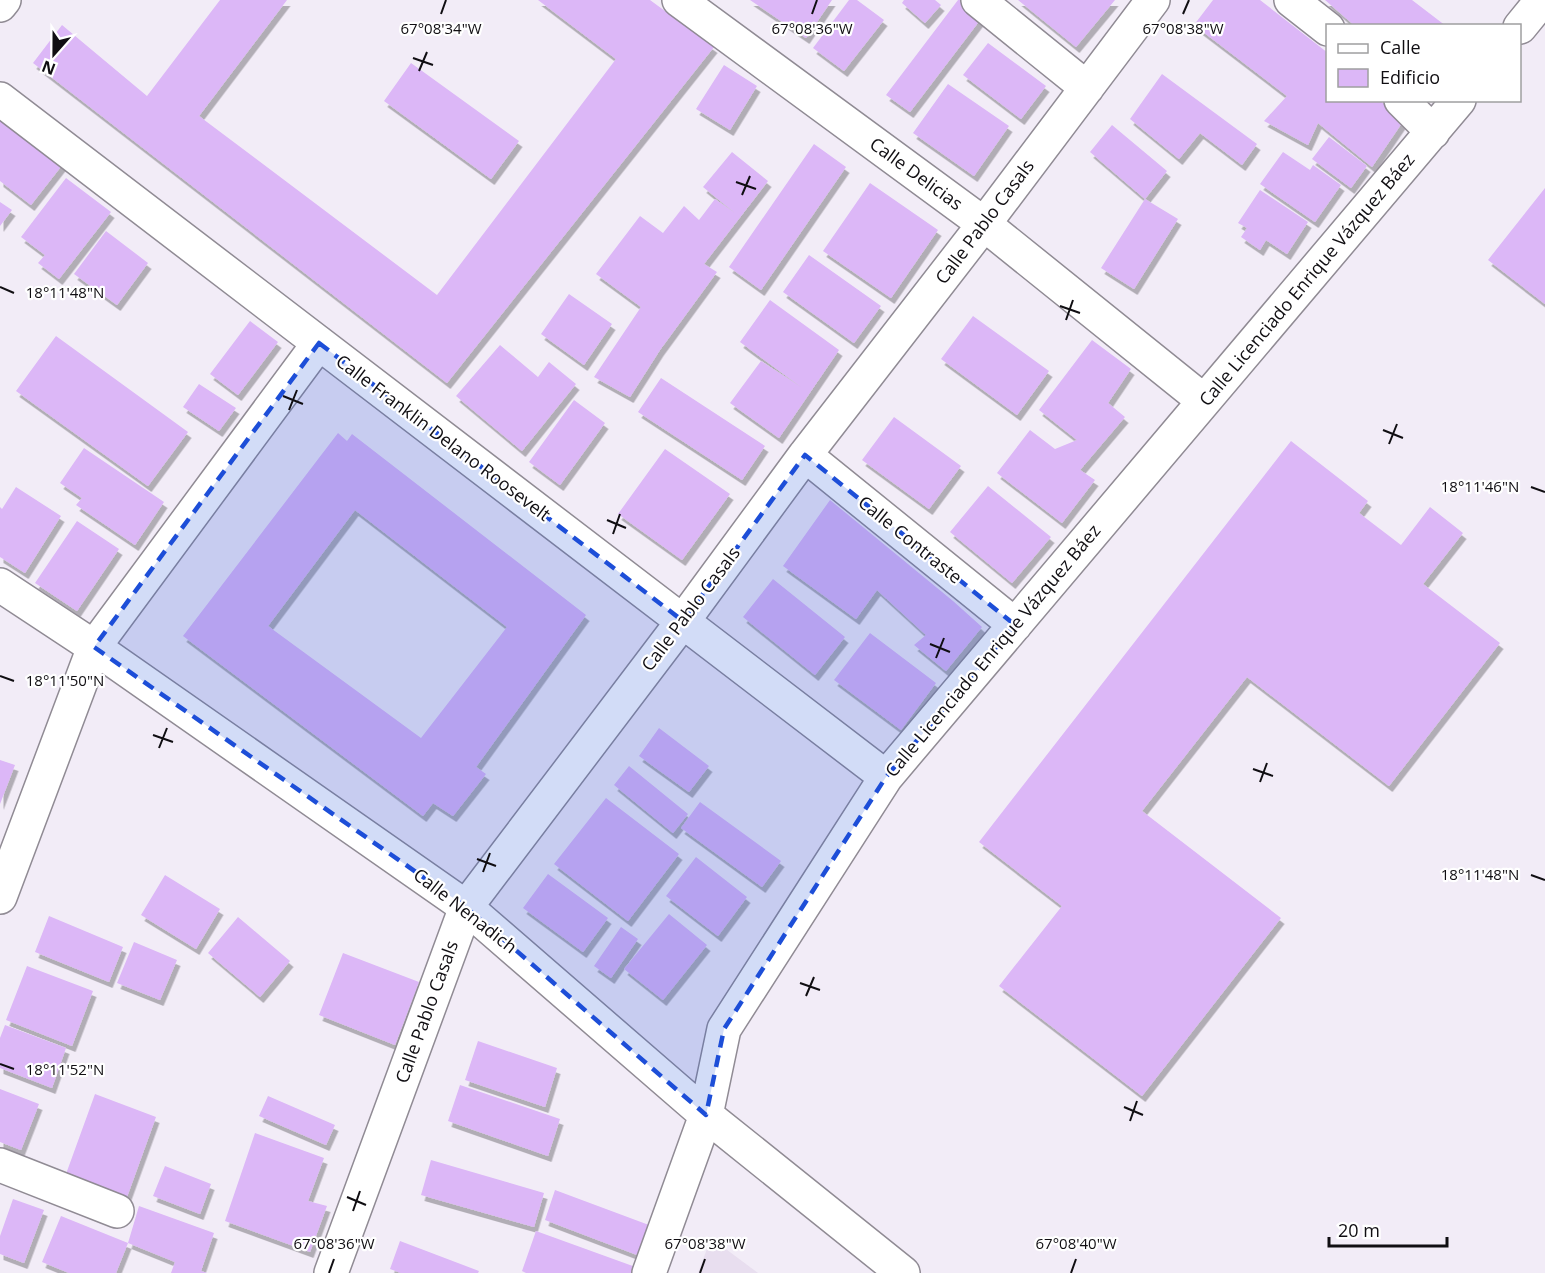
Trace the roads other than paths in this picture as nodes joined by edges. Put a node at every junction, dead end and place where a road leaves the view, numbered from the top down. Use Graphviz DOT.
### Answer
graph roads {
  1 [pos="4,0"];
  2 [pos="679,0"];
  3 [pos="978,0"];
  4 [pos="1153,0"];
  5 [pos="1291,0"];
  6 [pos="1542,0"];
  7 [pos="0,5"];
  8 [pos="1521,26"];
  9 [pos="1326,27"];
  10 [pos="1087,88"];
  11 [pos="0,99"];
  12 [pos="1403,102"];
  13 [pos="1456,102"];
  14 [pos="1433,132"];
  15 [pos="984,224"];
  16 [pos="319,343"];
  17 [pos="1204,401"];
  18 [pos="805,455"];
  19 [pos="0,585"];
  20 [pos="683,621"];
  21 [pos="1015,626"];
  22 [pos="94,648"];
  23 [pos="886,777"];
  24 [pos="0,897"];
  25 [pos="466,907"];
  26 [pos="706,1115"];
  27 [pos="0,1165"];
  28 [pos="117,1211"];
  29 [pos="331,1273"];
  30 [pos="648,1273"];
  31 [pos="903,1273"];
  1 -- 7 [label="street"];
  2 -- 15 [label="street, Calle Delicias"];
  3 -- 10 [label="street"];
  4 -- 10 [label="street, Calle Pablo Casals"];
  5 -- 9 [label="street"];
  6 -- 8 [label="street"];
  10 -- 15 [label="street, Calle Pablo Casals"];
  11 -- 16 [label="street, Calle Franklin Delano Roosevelt"];
  12 -- 14 [label="street"];
  13 -- 14 [label="street, Calle Licenciado Enrique Vázquez Báez"];
  14 -- 17 [label="street, Calle Licenciado Enrique Vázquez Báez"];
  15 -- 17 [label="street, Calle Delicias"];
  15 -- 18 [label="street, Calle Pablo Casals"];
  16 -- 20 [label="street, Calle Franklin Delano Roosevelt"];
  16 -- 22 [label="street"];
  17 -- 21 [label="street, Calle Licenciado Enrique Vázquez Báez"];
  18 -- 20 [label="street, Calle Pablo Casals"];
  18 -- 21 [label="street, Calle Contraste"];
  19 -- 22 [label="street, Calle Nenadich"];
  20 -- 23 [label="street, Calle Franklin Delano Roosevelt"];
  20 -- 25 [label="street, Calle Pablo Casals"];
  21 -- 23 [label="street, Calle Licenciado Enrique Vázquez Báez"];
  22 -- 24 [label="street"];
  22 -- 25 [label="street, Calle Nenadich"];
  23 -- 26 [label="street, Calle Licenciado Enrique Vázquez Báez"];
  25 -- 26 [label="street, Calle Nenadich"];
  25 -- 29 [label="street, Calle Pablo Casals"];
  26 -- 30 [label="street, Calle Licenciado Enrique Vázquez Báez"];
  26 -- 31 [label="street, Calle Nenadich"];
  27 -- 28 [label="street"];
}
